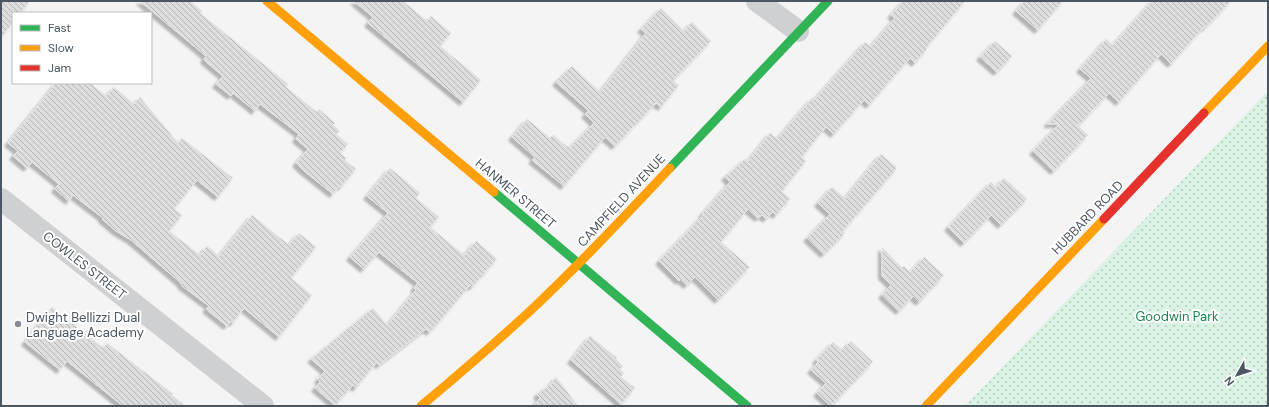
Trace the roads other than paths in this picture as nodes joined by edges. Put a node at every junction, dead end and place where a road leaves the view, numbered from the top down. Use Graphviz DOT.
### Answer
graph roads {
  1 [pos="267,1"];
  2 [pos="757,1"];
  3 [pos="828,1"];
  4 [pos="798,31"];
  5 [pos="1268,46"];
  6 [pos="1,199"];
  7 [pos="579,264"];
  8 [pos="263,406"];
  9 [pos="421,406"];
  10 [pos="747,406"];
  11 [pos="926,406"];
  1 -- 7 [label="street, HANMER STREET"];
  2 -- 4 [label="street"];
  3 -- 4 [label="street, CAMPFIELD AVENUE"];
  4 -- 7 [label="street, CAMPFIELD AVENUE"];
  5 -- 11 [label="street, HUBBARD ROAD"];
  6 -- 8 [label="street, COWLES STREET"];
  7 -- 9 [label="street, CAMPFIELD AVENUE"];
  7 -- 10 [label="street, HANMER STREET"];
}
